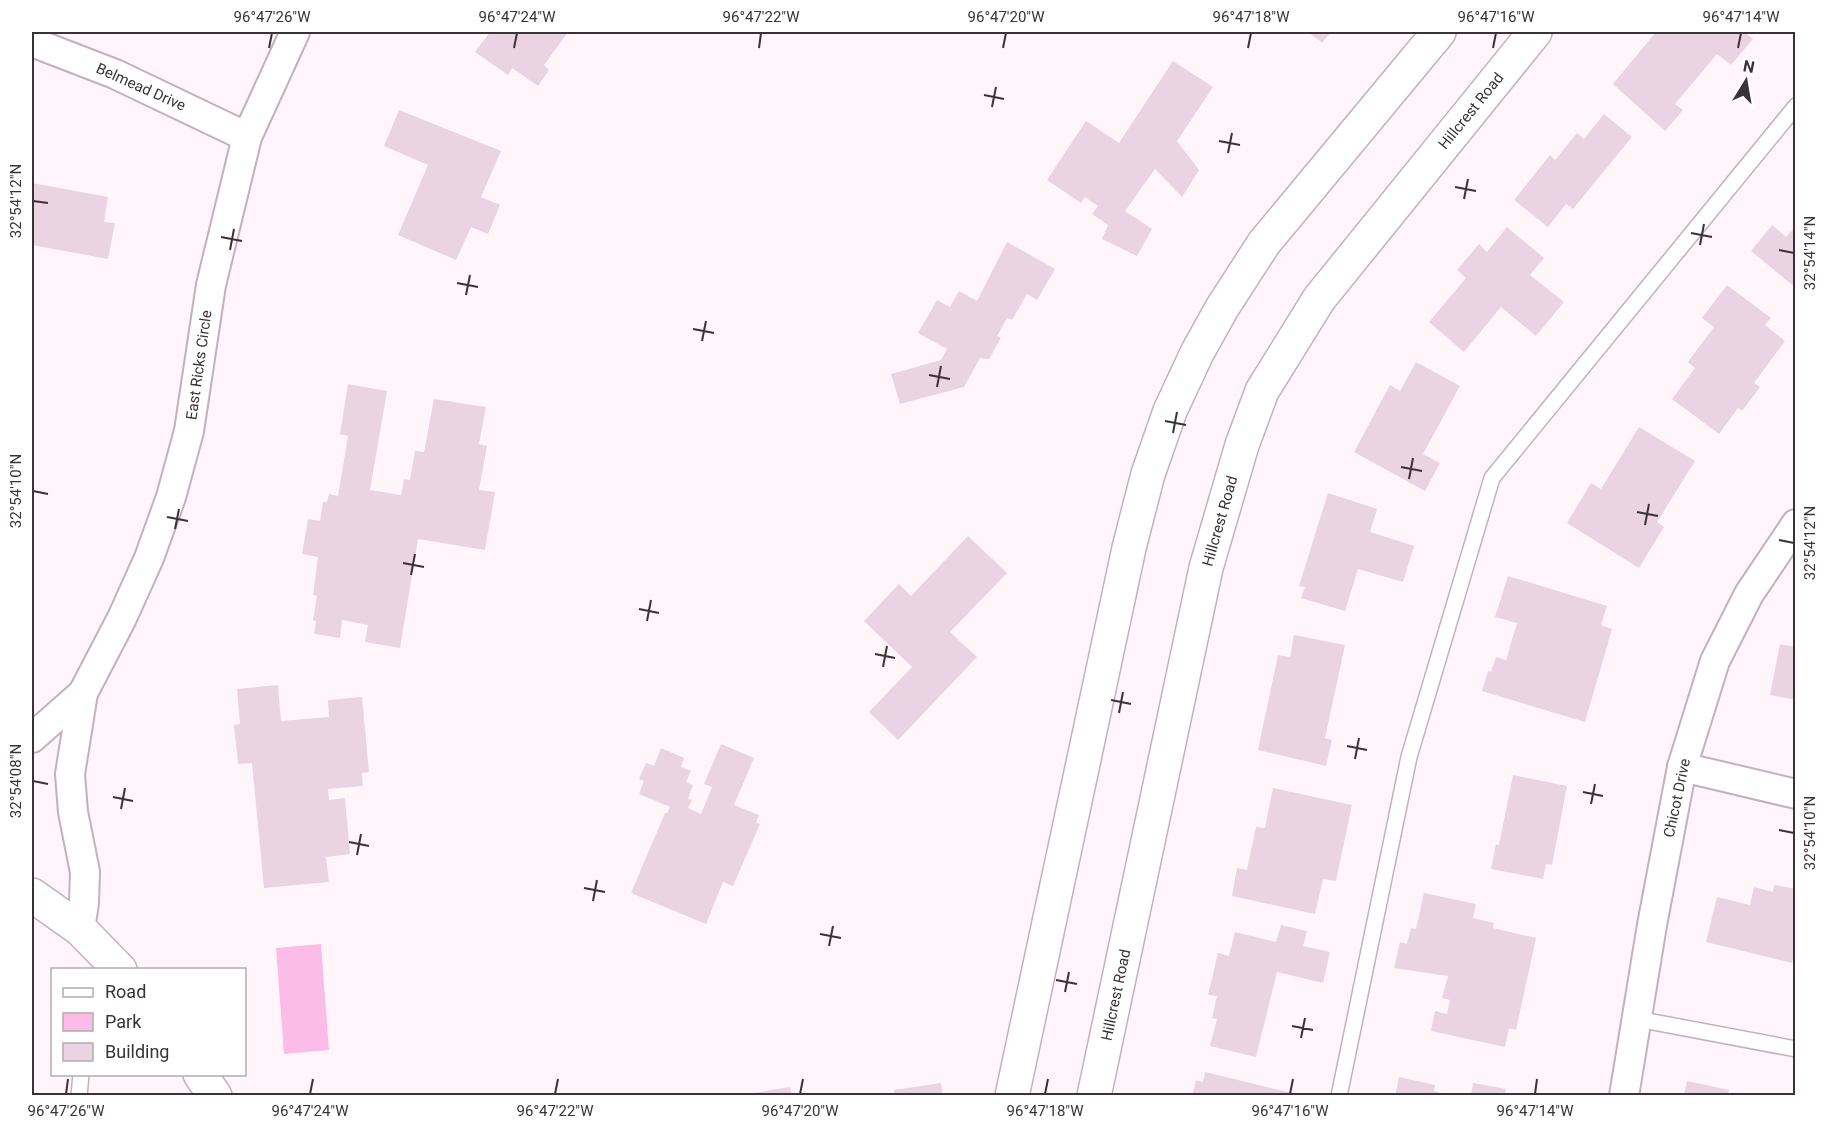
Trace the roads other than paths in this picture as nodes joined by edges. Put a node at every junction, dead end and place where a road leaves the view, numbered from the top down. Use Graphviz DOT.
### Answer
graph roads {
  1 [pos="295,32"];
  2 [pos="1439,32"];
  3 [pos="1535,32"];
  4 [pos="32,42"];
  5 [pos="1796,106"];
  6 [pos="247,137"];
  7 [pos="1796,524"];
  8 [pos="82,693"];
  9 [pos="32,738"];
  10 [pos="1682,767"];
  11 [pos="1796,794"];
  12 [pos="32,895"];
  13 [pos="80,929"];
  14 [pos="119,968"];
  15 [pos="1637,1019"];
  16 [pos="1796,1048"];
  17 [pos="81,1076"];
  18 [pos="201,1076"];
  19 [pos="79,1095"];
  20 [pos="215,1095"];
  21 [pos="1012,1095"];
  22 [pos="1094,1095"];
  23 [pos="1340,1095"];
  24 [pos="1624,1095"];
  1 -- 6 [label="street, East Ricks Circle"];
  2 -- 21 [label="main road"];
  3 -- 22 [label="main road, Hillcrest Road"];
  4 -- 6 [label="street, Belmead Drive"];
  5 -- 23 [label="lane"];
  6 -- 8 [label="street, East Ricks Circle"];
  7 -- 10 [label="street, Chicot Drive"];
  8 -- 9 [label="street, East Ricks Circle"];
  8 -- 13 [label="street, East Ricks Circle"];
  10 -- 11 [label="street"];
  10 -- 15 [label="street, Chicot Drive"];
  12 -- 13 [label="main road"];
  13 -- 14 [label="main road"];
  15 -- 16 [label="lane"];
  15 -- 24 [label="street, Chicot Drive"];
  17 -- 19 [label="lane"];
  18 -- 20 [label="main road"];
}
